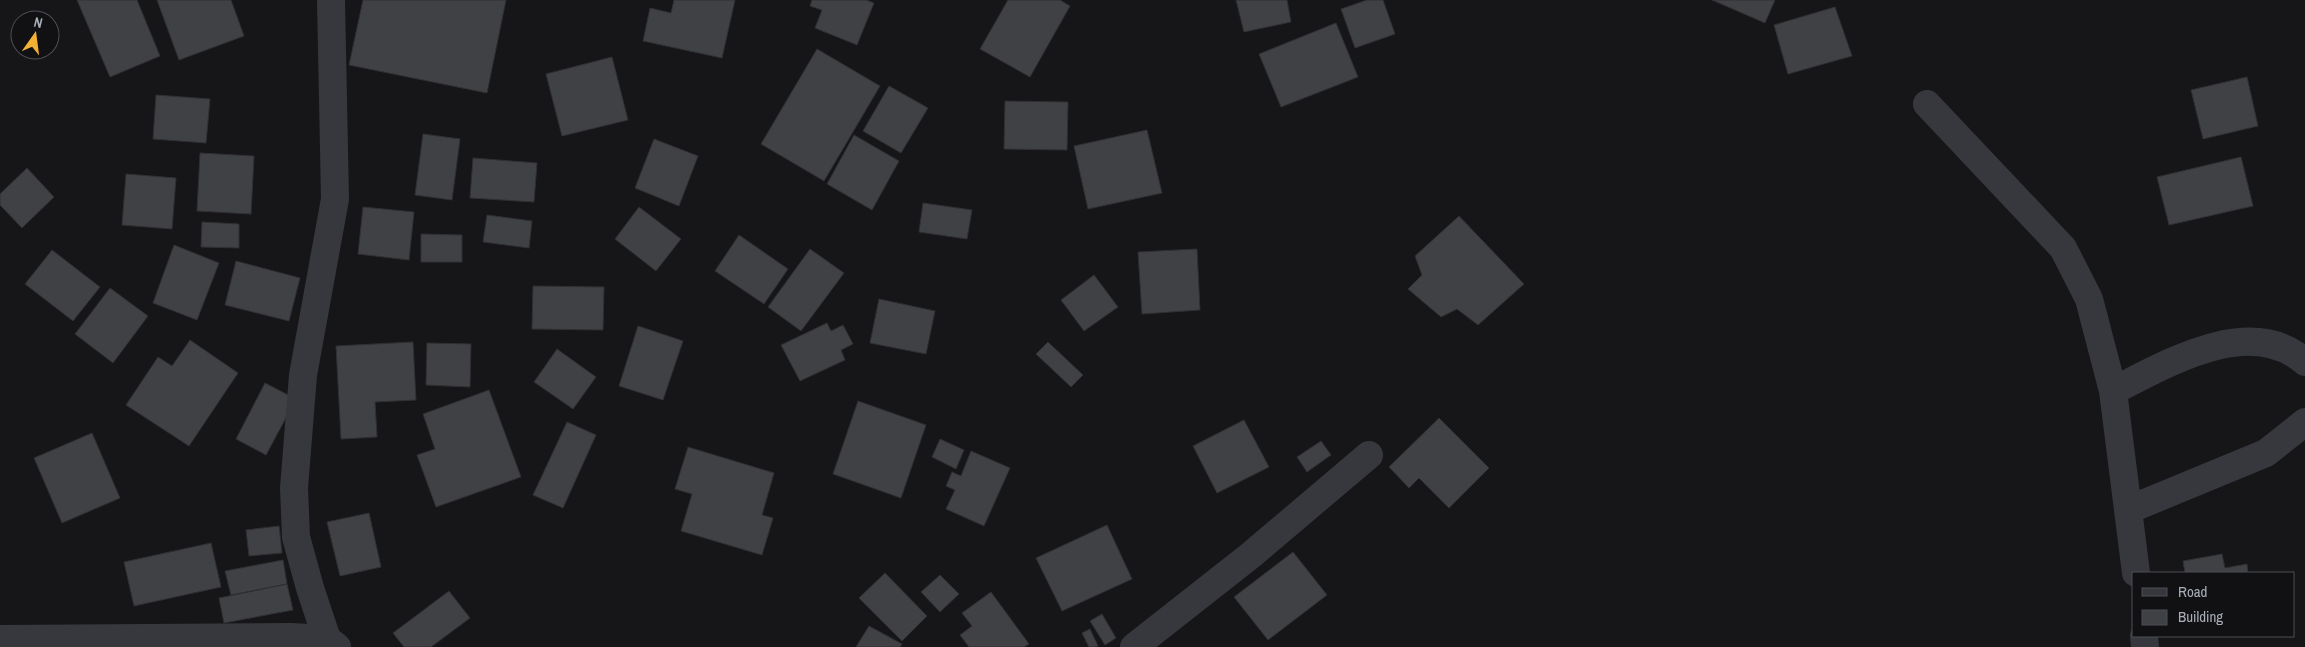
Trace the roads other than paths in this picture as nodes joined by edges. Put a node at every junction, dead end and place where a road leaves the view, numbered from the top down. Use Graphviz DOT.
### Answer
graph roads {
  1 [pos="331,0"];
  2 [pos="1927,104"];
  3 [pos="2305,362"];
  4 [pos="2113,391"];
  5 [pos="2305,422"];
  6 [pos="1369,455"];
  7 [pos="2128,510"];
  8 [pos="2136,572"];
  9 [pos="0,639"];
  10 [pos="332,643"];
  11 [pos="1134,647"];
  1 -- 10 [label="street"];
  2 -- 4 [label="street"];
  3 -- 4 [label="street"];
  4 -- 7 [label="street"];
  5 -- 7 [label="street"];
  6 -- 11 [label="street"];
  7 -- 8 [label="street"];
  9 -- 10 [label="street"];
}
